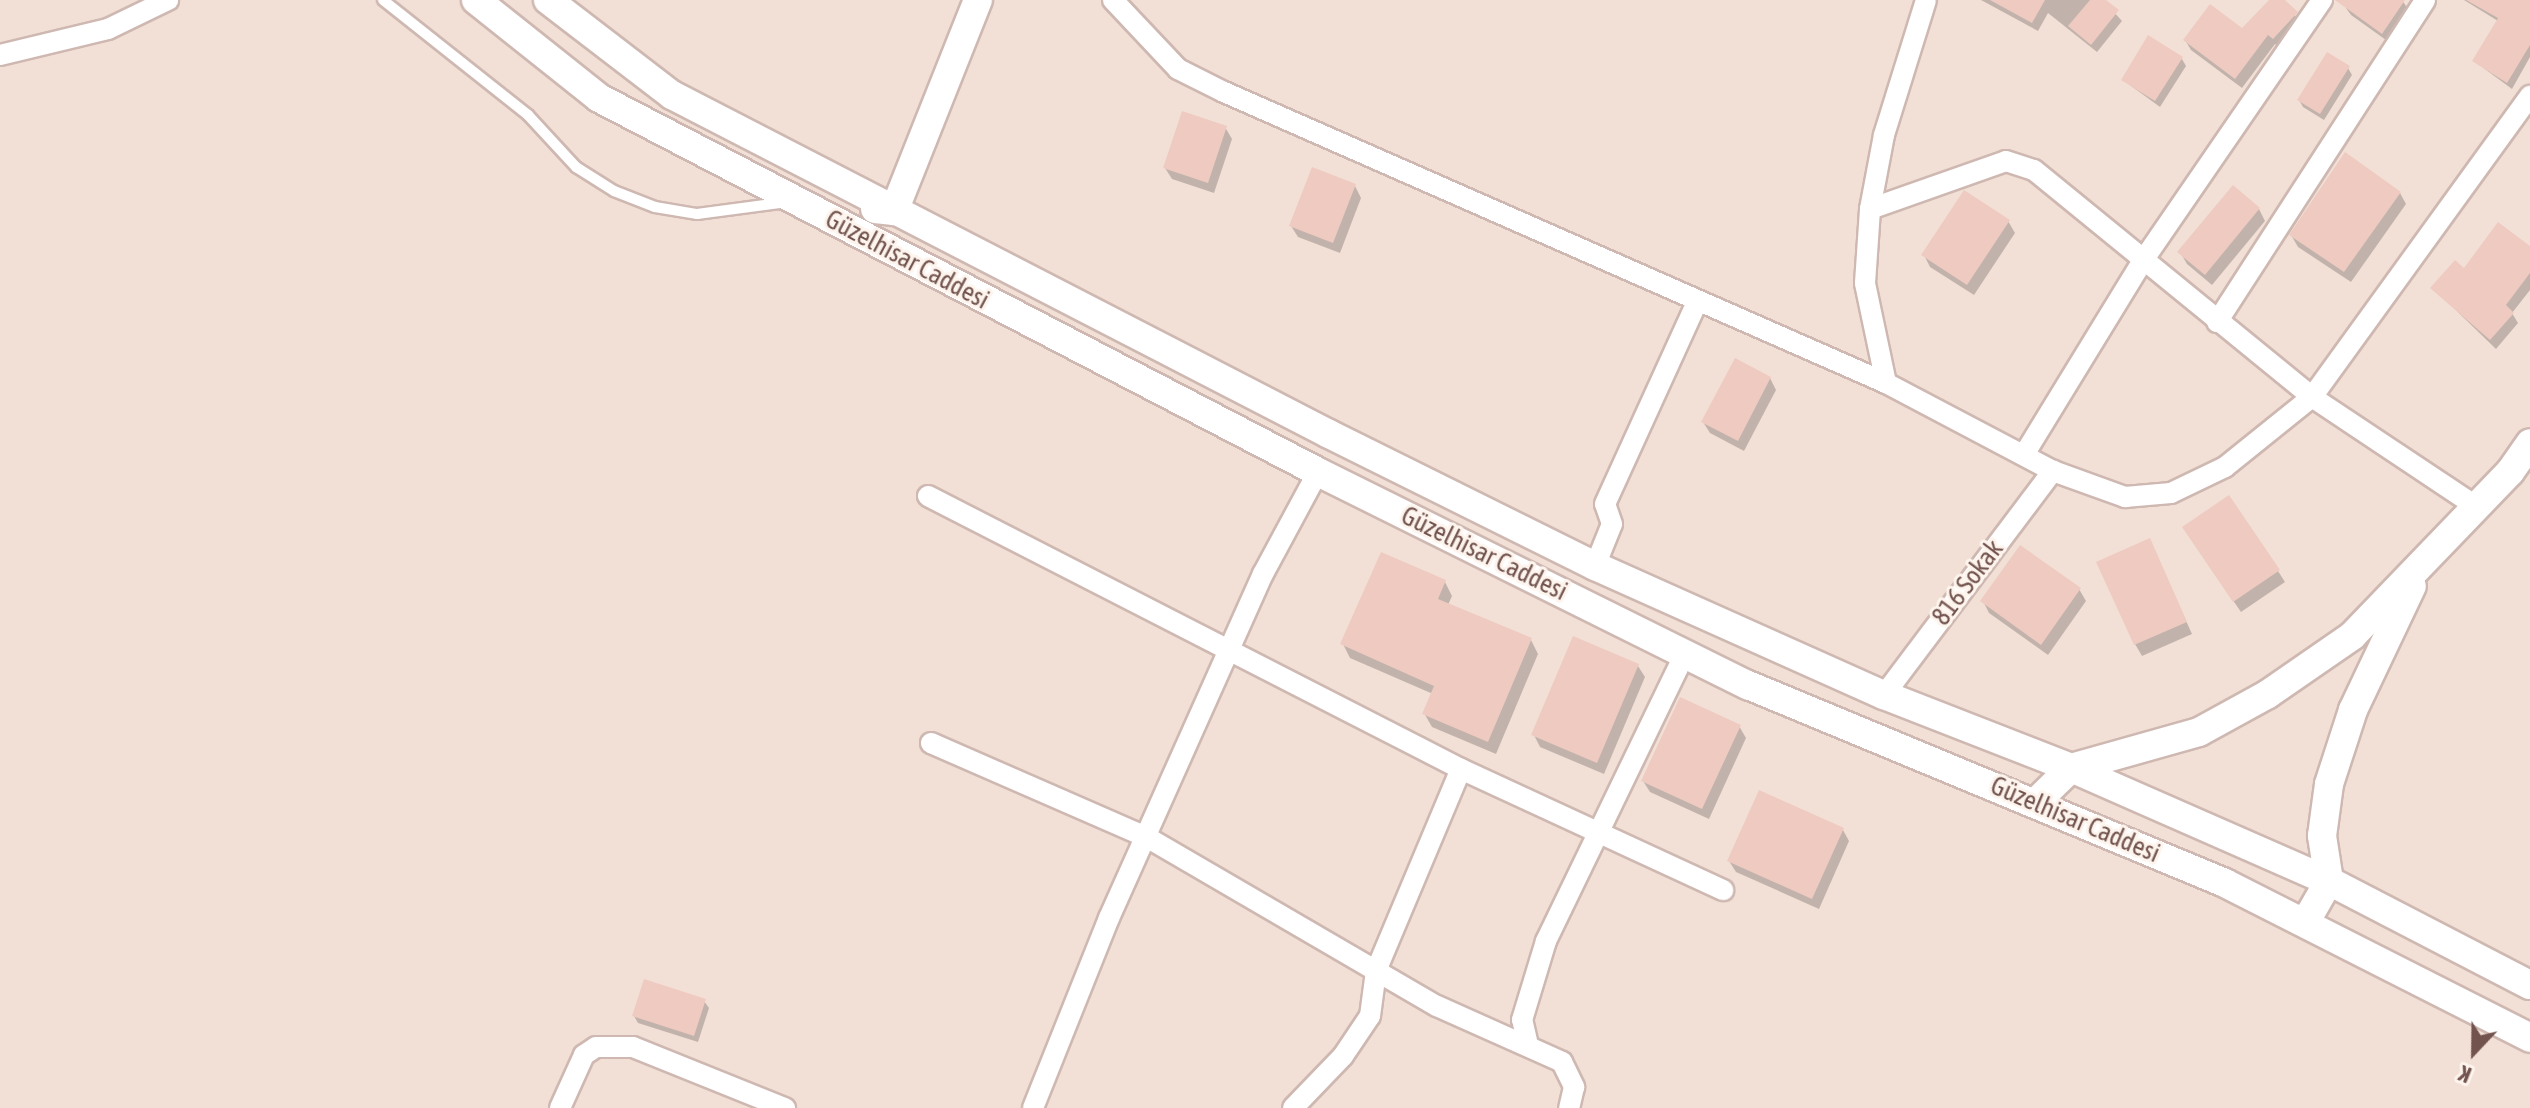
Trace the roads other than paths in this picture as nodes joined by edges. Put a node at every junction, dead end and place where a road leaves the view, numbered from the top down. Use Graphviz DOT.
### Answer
graph roads {
  1 [pos="168,0"];
  2 [pos="383,0"];
  3 [pos="476,0"];
  4 [pos="548,0"];
  5 [pos="978,0"];
  6 [pos="1113,0"];
  7 [pos="1926,0"];
  8 [pos="2322,0"];
  9 [pos="2425,0"];
  10 [pos="0,55"];
  11 [pos="2530,96"];
  12 [pos="795,201"];
  13 [pos="1870,209"];
  14 [pos="894,211"];
  15 [pos="2142,262"];
  16 [pos="1697,302"];
  17 [pos="2217,322"];
  18 [pos="1886,383"];
  19 [pos="2312,397"];
  20 [pos="2530,443"];
  21 [pos="2025,453"];
  22 [pos="2053,471"];
  23 [pos="1318,472"];
  24 [pos="2520,476"];
  25 [pos="928,496"];
  26 [pos="2477,507"];
  27 [pos="1595,566"];
  28 [pos="2421,567"];
  29 [pos="1229,650"];
  30 [pos="1685,653"];
  31 [pos="1884,695"];
  32 [pos="931,743"];
  33 [pos="2071,768"];
  34 [pos="1461,769"];
  35 [pos="2035,803"];
  36 [pos="1599,832"];
  37 [pos="1148,838"];
  38 [pos="2329,881"];
  39 [pos="1723,890"];
  40 [pos="2306,921"];
  41 [pos="1376,971"];
  42 [pos="2530,985"];
  43 [pos="2530,1038"];
  44 [pos="1528,1045"];
  45 [pos="560,1108"];
  46 [pos="785,1108"];
  47 [pos="1033,1108"];
  48 [pos="1293,1108"];
  49 [pos="1569,1108"];
  1 -- 10 [label="street"];
  2 -- 12 [label="lane"];
  3 -- 12 [label="street, Güzelhisar Caddesi"];
  4 -- 14 [label="street, Güzelhisar Caddesi"];
  5 -- 14 [label="street"];
  6 -- 16 [label="street"];
  7 -- 13 [label="street"];
  8 -- 15 [label="street"];
  9 -- 17 [label="street"];
  11 -- 19 [label="street"];
  12 -- 14 [label="street"];
  12 -- 23 [label="street, Güzelhisar Caddesi"];
  13 -- 15 [label="street"];
  13 -- 18 [label="street"];
  14 -- 27 [label="street, Güzelhisar Caddesi"];
  15 -- 17 [label="street"];
  15 -- 21 [label="street"];
  16 -- 18 [label="street"];
  16 -- 27 [label="street"];
  17 -- 19 [label="street"];
  18 -- 21 [label="street"];
  19 -- 22 [label="street"];
  19 -- 26 [label="street"];
  20 -- 24 [label="street"];
  21 -- 22 [label="street"];
  22 -- 31 [label="street, 816 Sokak"];
  23 -- 29 [label="street"];
  23 -- 30 [label="street, Güzelhisar Caddesi"];
  24 -- 26 [label="street"];
  25 -- 29 [label="street"];
  26 -- 28 [label="street"];
  27 -- 31 [label="street, Güzelhisar Caddesi"];
  28 -- 33 [label="street"];
  28 -- 38 [label="street"];
  29 -- 34 [label="street"];
  29 -- 37 [label="street"];
  30 -- 35 [label="street, Güzelhisar Caddesi"];
  30 -- 36 [label="street"];
  31 -- 33 [label="street, Güzelhisar Caddesi"];
  32 -- 37 [label="street"];
  33 -- 35 [label="street"];
  33 -- 38 [label="street, Güzelhisar Caddesi"];
  34 -- 36 [label="street"];
  34 -- 41 [label="street"];
  35 -- 40 [label="street, Güzelhisar Caddesi"];
  36 -- 39 [label="street"];
  36 -- 44 [label="street"];
  37 -- 41 [label="street"];
  37 -- 47 [label="street"];
  38 -- 40 [label="street"];
  38 -- 42 [label="street, Güzelhisar Caddesi"];
  40 -- 43 [label="street, Güzelhisar Caddesi"];
  41 -- 44 [label="street"];
  41 -- 48 [label="street"];
  44 -- 49 [label="street"];
  45 -- 46 [label="street"];
}
